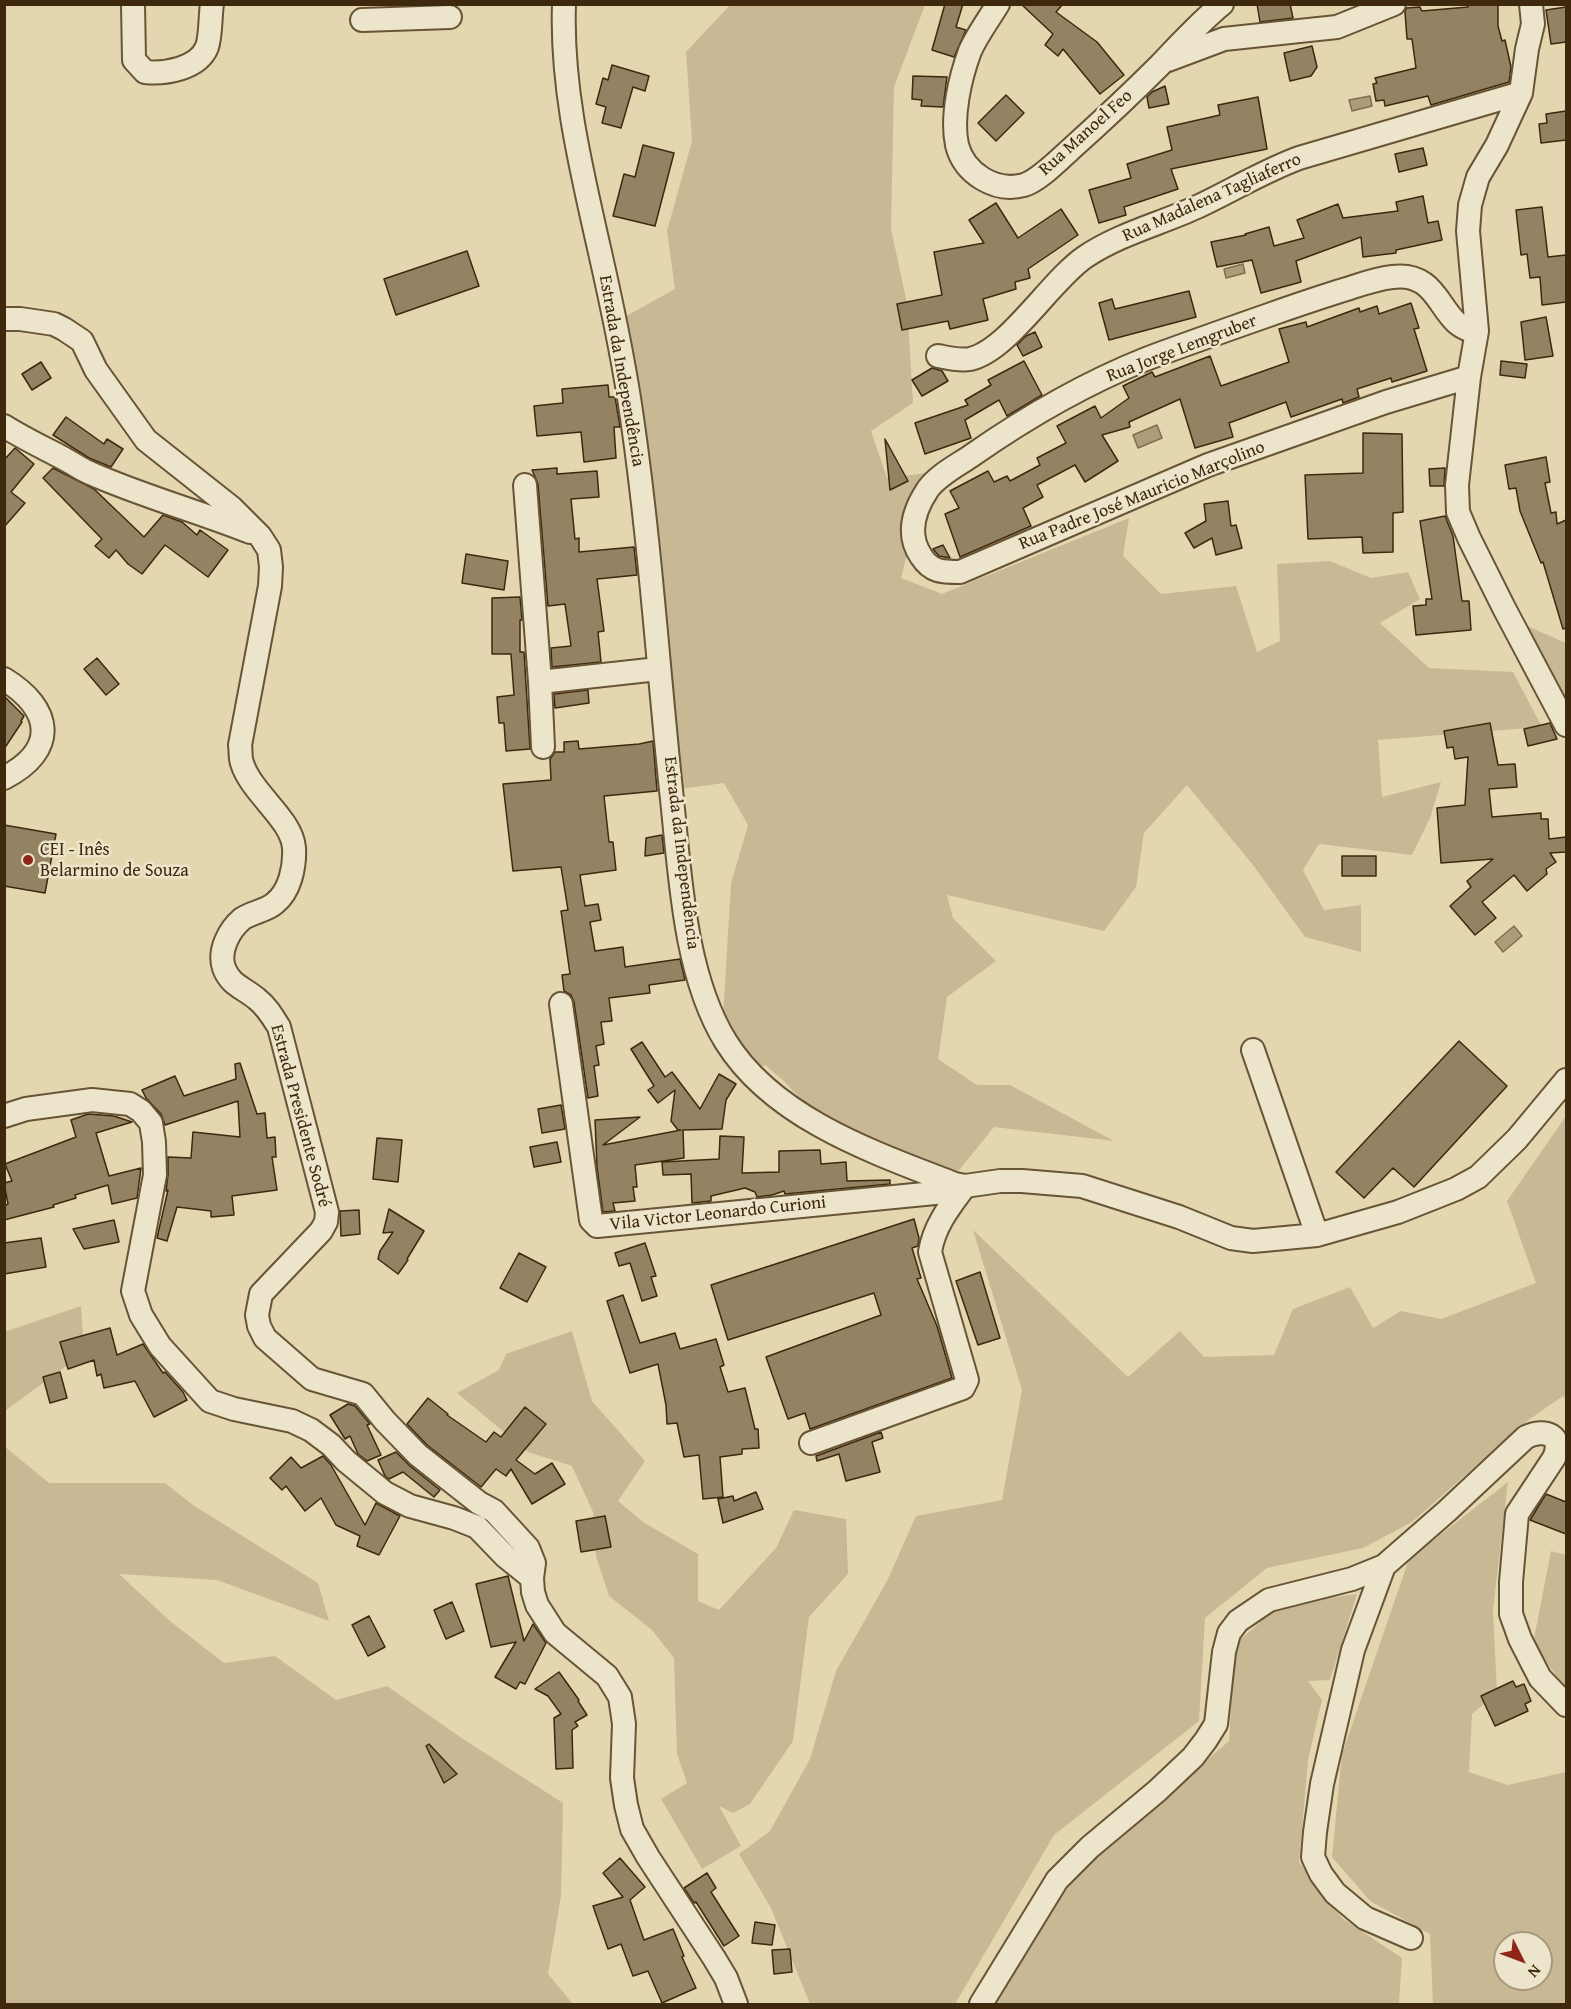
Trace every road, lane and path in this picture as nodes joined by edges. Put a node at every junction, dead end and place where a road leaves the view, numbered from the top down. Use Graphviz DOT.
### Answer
graph roads {
  1 [pos="133,4"];
  2 [pos="212,4"];
  3 [pos="564,4"];
  4 [pos="998,4"];
  5 [pos="1222,4"];
  6 [pos="1394,4"];
  7 [pos="1532,4"];
  8 [pos="394,11"];
  9 [pos="450,17"];
  10 [pos="362,20"];
  11 [pos="1161,63"];
  12 [pos="1521,93"];
  13 [pos="4,319"];
  14 [pos="1478,331"];
  15 [pos="938,356"];
  16 [pos="1469,377"];
  17 [pos="4,426"];
  18 [pos="525,485"];
  19 [pos="260,536"];
  20 [pos="922,558"];
  21 [pos="658,669"];
  22 [pos="4,679"];
  23 [pos="540,682"];
  24 [pos="1566,725"];
  25 [pos="543,747"];
  26 [pos="5,777"];
  27 [pos="561,1004"];
  28 [pos="1253,1050"];
  29 [pos="1566,1080"];
  30 [pos="4,1116"];
  31 [pos="960,1185"];
  32 [pos="1317,1235"];
  33 [pos="812,1443"];
  34 [pos="1384,1566"];
  35 [pos="531,1578"];
  36 [pos="1566,1705"];
  37 [pos="1411,1938"];
  38 [pos="736,2004"];
  39 [pos="981,2004"];
  1 -- 2 [label="street"];
  3 -- 21 [label="street, Estrada da Independência"];
  4 -- 11 [label="street, Rua Manoel Feo"];
  5 -- 11 [label="street, Rua Manoel Feo"];
  6 -- 11 [label="street"];
  7 -- 12 [label="street"];
  8 -- 9 [label="street"];
  8 -- 10 [label="street"];
  12 -- 14 [label="street"];
  12 -- 15 [label="street, Rua Madalena Tagliaferro"];
  13 -- 19 [label="street, Estrada Presidente Sodré"];
  14 -- 16 [label="street"];
  14 -- 20 [label="street, Rua Jorge Lemgruber"];
  16 -- 20 [label="street, Rua Padre José Mauricio Marçolino"];
  16 -- 24 [label="street"];
  17 -- 19 [label="street"];
  18 -- 23 [label="street"];
  19 -- 35 [label="street, Estrada Presidente Sodré"];
  21 -- 23 [label="street"];
  21 -- 31 [label="street, Estrada da Independência"];
  22 -- 26 [label="street"];
  23 -- 25 [label="street"];
  27 -- 31 [label="street, Vila Victor Leonardo Curioni"];
  28 -- 32 [label="street"];
  29 -- 32 [label="street, Estrada da Independência"];
  30 -- 35 [label="street"];
  31 -- 32 [label="street, Estrada da Independência"];
  31 -- 33 [label="street"];
  34 -- 36 [label="street"];
  34 -- 37 [label="street"];
  34 -- 39 [label="street"];
  35 -- 38 [label="street, Estrada Presidente Sodré"];
}
